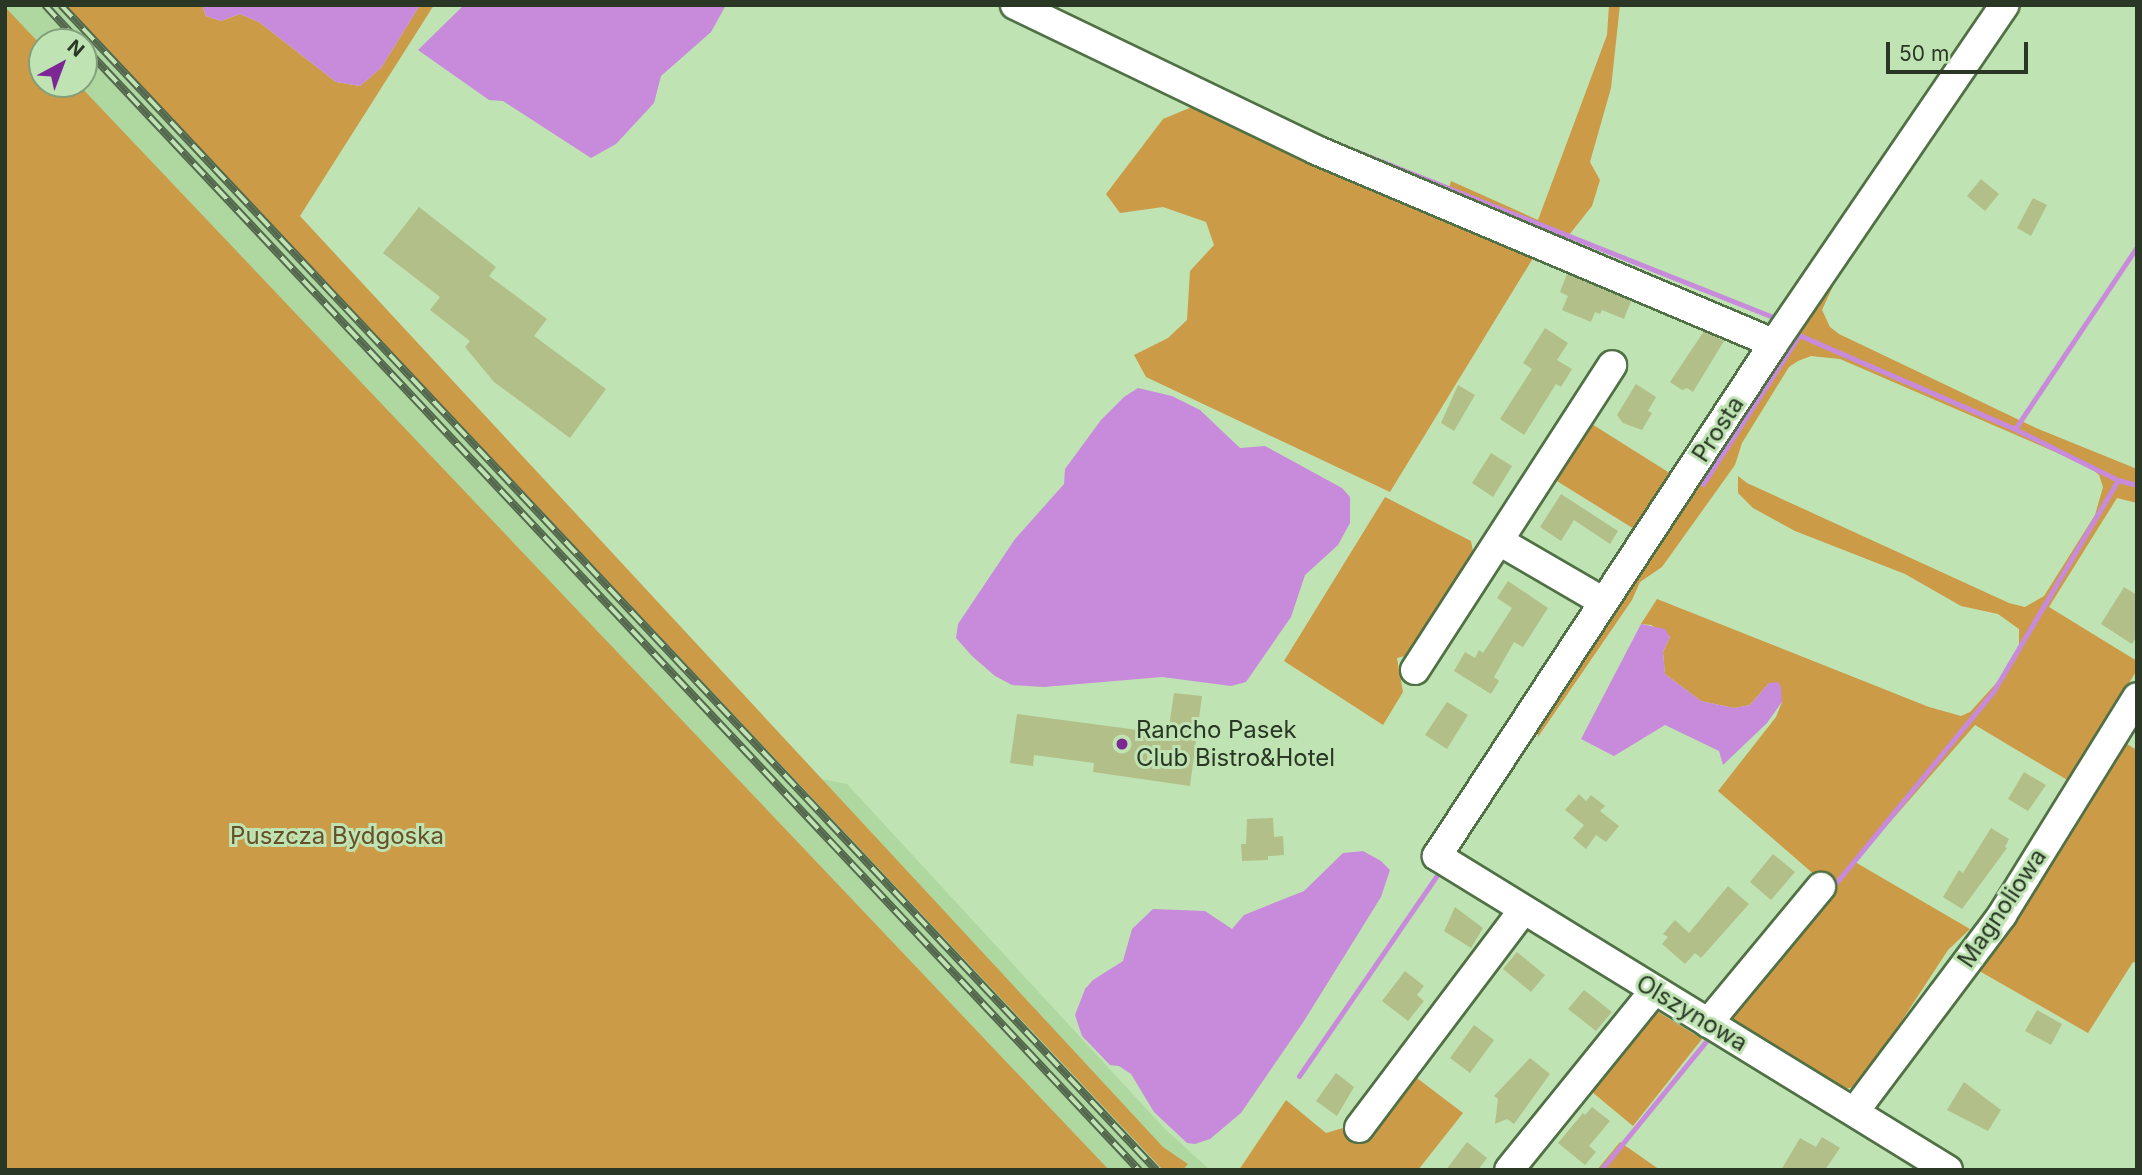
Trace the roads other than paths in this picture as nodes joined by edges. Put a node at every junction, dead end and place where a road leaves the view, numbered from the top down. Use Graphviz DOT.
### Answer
graph roads {
  1 [pos="1015,5"];
  2 [pos="2005,5"];
  3 [pos="1774,343"];
  4 [pos="1612,365"];
  5 [pos="1499,541"];
  6 [pos="1604,602"];
  7 [pos="1415,670"];
  8 [pos="2137,697"];
  9 [pos="1437,856"];
  10 [pos="1821,887"];
  11 [pos="1523,910"];
  12 [pos="1654,991"];
  13 [pos="1713,1027"];
  14 [pos="1855,1111"];
  15 [pos="1359,1128"];
  16 [pos="1509,1170"];
  17 [pos="1948,1170"];
  1 -- 3 [label="street"];
  2 -- 3 [label="street, Prosta"];
  3 -- 6 [label="street, Prosta"];
  4 -- 5 [label="street"];
  5 -- 6 [label="street"];
  5 -- 7 [label="street"];
  6 -- 9 [label="street, Prosta"];
  8 -- 14 [label="street, Magnoliowa"];
  9 -- 11 [label="street, Olszynowa"];
  10 -- 13 [label="street"];
  11 -- 12 [label="street, Olszynowa"];
  11 -- 15 [label="street"];
  12 -- 13 [label="street, Olszynowa"];
  12 -- 16 [label="street"];
  13 -- 14 [label="street, Olszynowa"];
  14 -- 17 [label="street, Olszynowa"];
}
